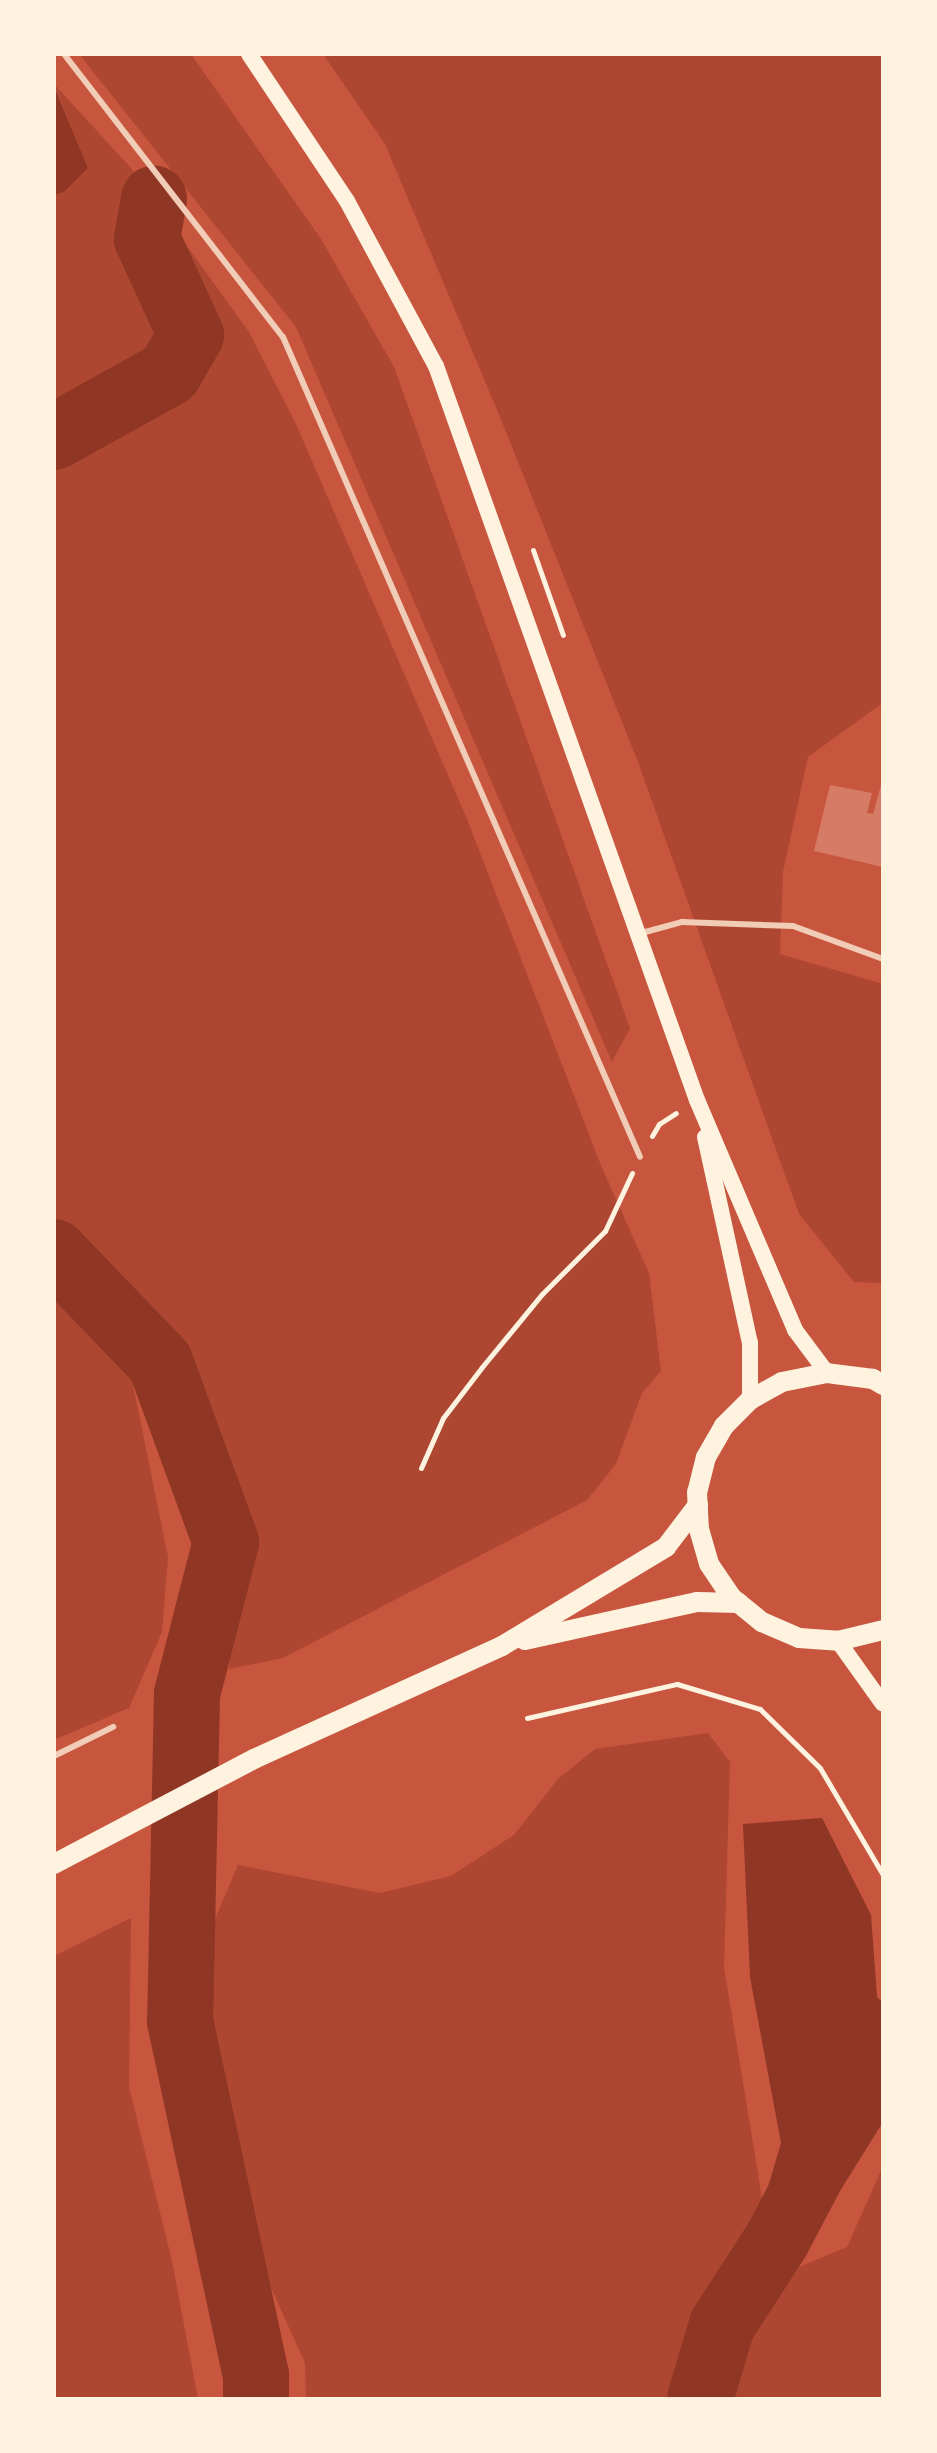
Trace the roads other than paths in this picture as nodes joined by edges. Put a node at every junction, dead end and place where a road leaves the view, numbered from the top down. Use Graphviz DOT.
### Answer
graph roads {
  1 [pos="64,54"];
  2 [pos="249,54"];
  3 [pos="638,934"];
  4 [pos="883,959"];
  5 [pos="697,1100"];
  6 [pos="640,1157"];
  7 [pos="827,1373"];
  8 [pos="883,1385"];
  9 [pos="750,1400"];
  10 [pos="698,1505"];
  11 [pos="739,1603"];
  12 [pos="880,1632"];
  13 [pos="838,1641"];
  14 [pos="502,1646"];
  15 [pos="883,1704"];
  16 [pos="113,1727"];
  17 [pos="54,1756"];
  18 [pos="54,1864"];
  1 -- 6 [label="lane"];
  2 -- 3 [label="main road"];
  3 -- 4 [label="lane"];
  3 -- 5 [label="main road"];
  5 -- 7 [label="main road"];
  5 -- 9 [label="main road"];
  7 -- 8 [label="main road"];
  7 -- 9 [label="main road"];
  9 -- 10 [label="main road"];
  10 -- 11 [label="main road"];
  10 -- 14 [label="main road"];
  11 -- 13 [label="main road"];
  11 -- 14 [label="main road"];
  12 -- 13 [label="main road"];
  13 -- 15 [label="main road"];
  14 -- 18 [label="main road"];
  16 -- 17 [label="lane"];
}
